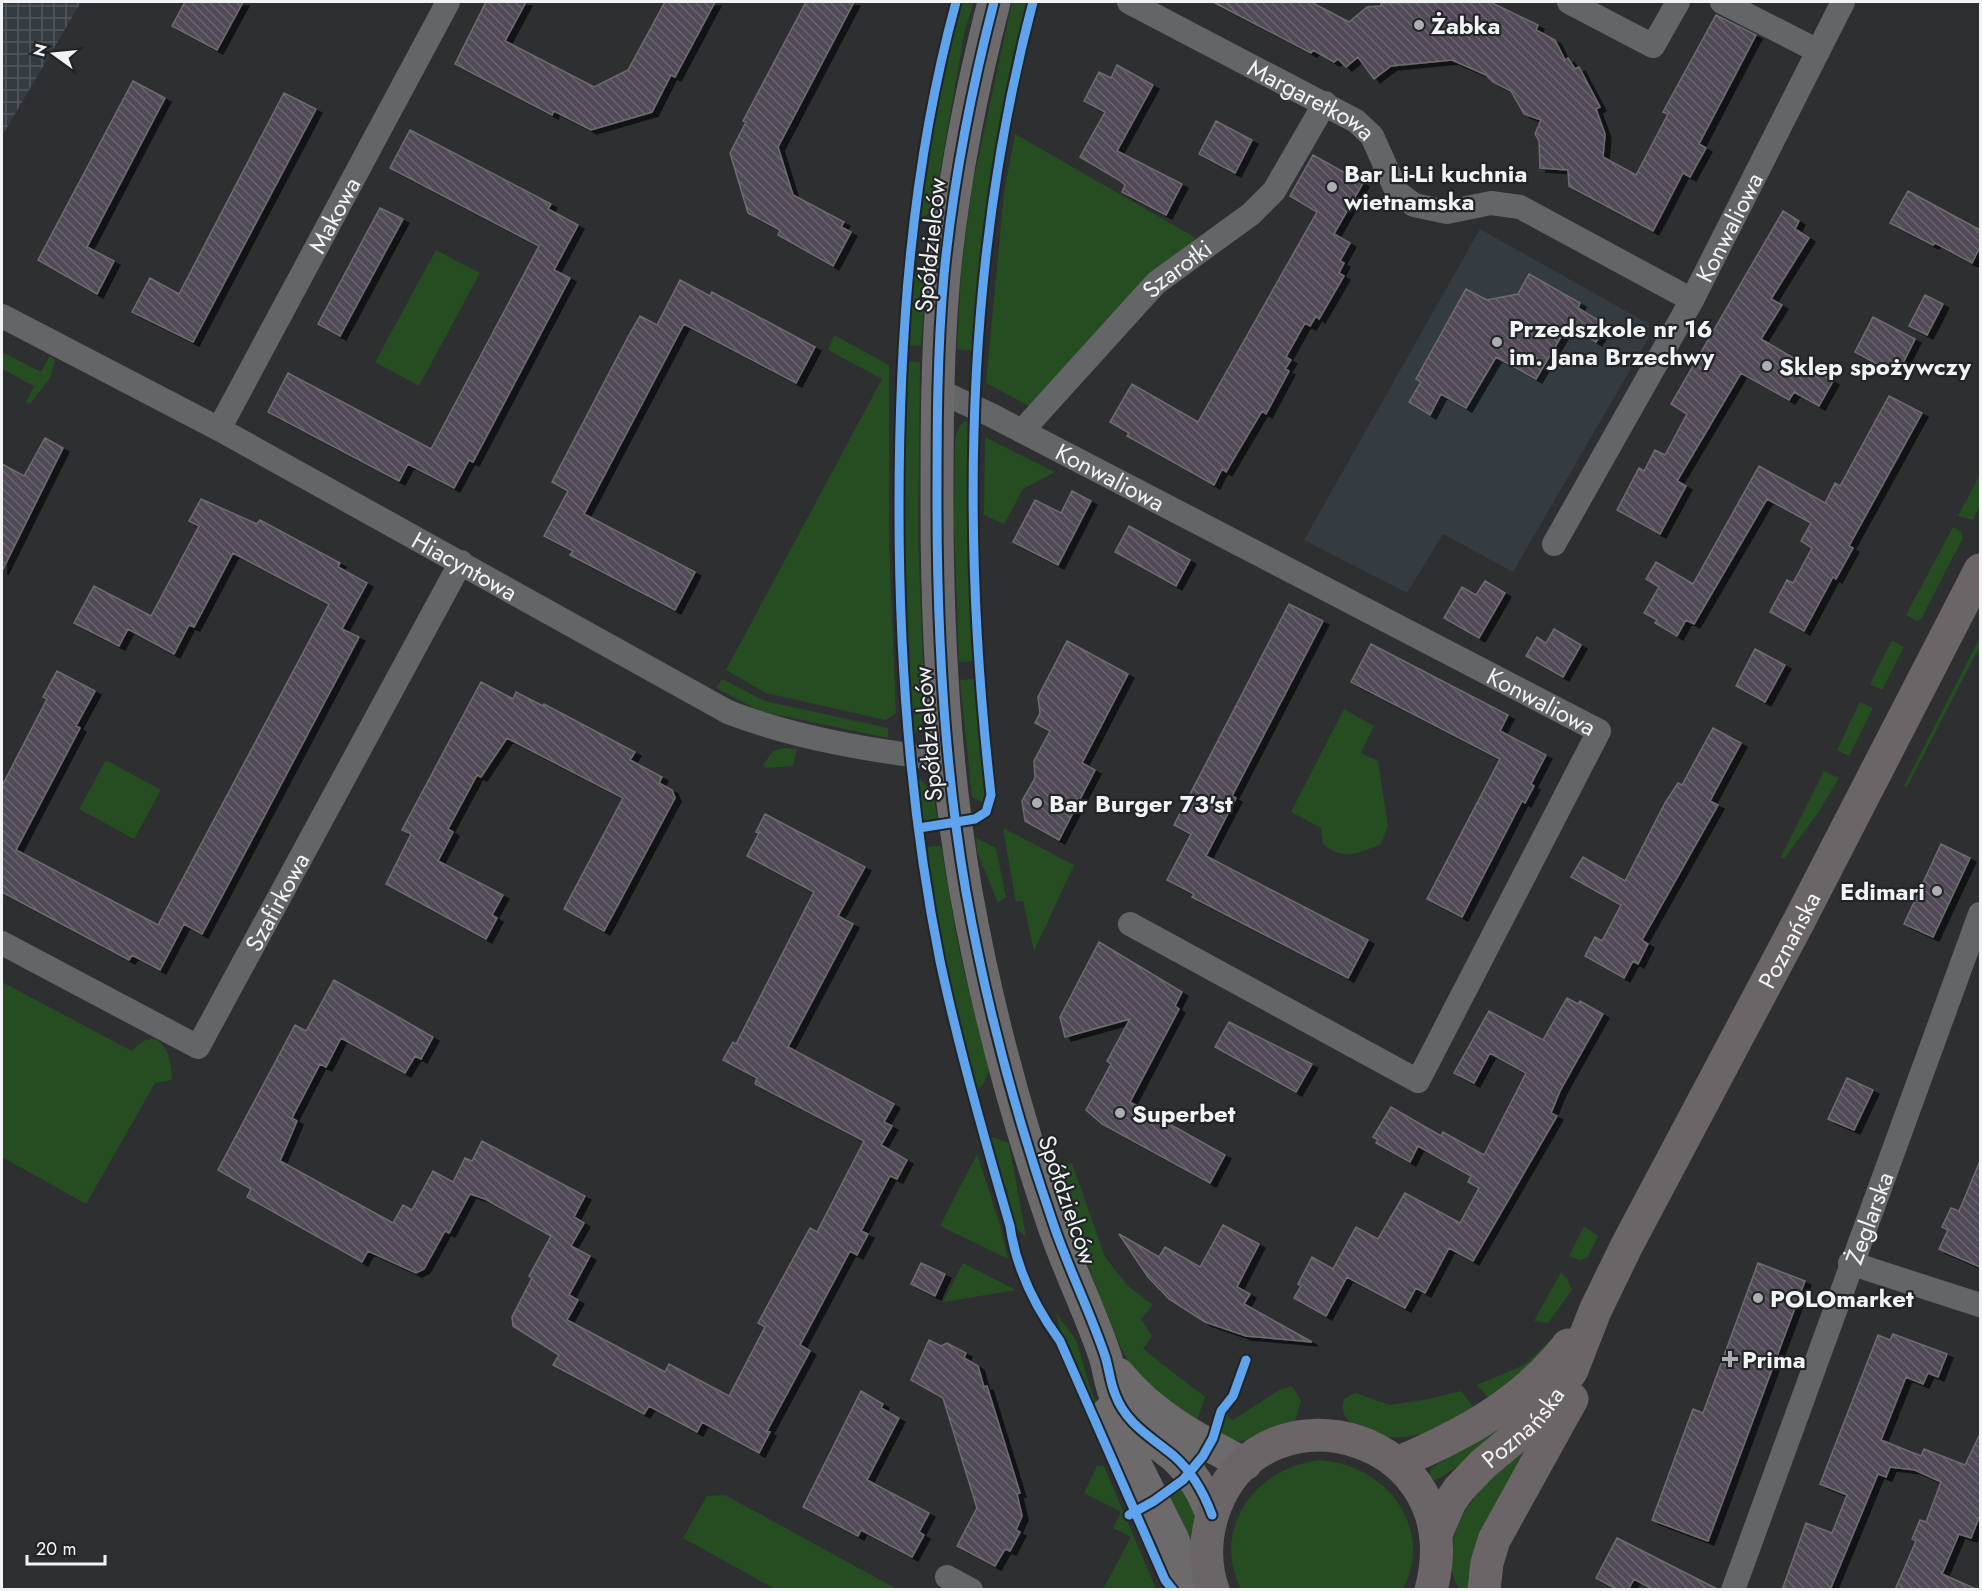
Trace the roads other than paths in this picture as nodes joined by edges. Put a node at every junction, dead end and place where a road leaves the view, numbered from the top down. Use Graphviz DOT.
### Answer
graph roads {
  1 [pos="448,2"];
  2 [pos="994,2"];
  3 [pos="1129,2"];
  4 [pos="1569,2"];
  5 [pos="1678,2"];
  6 [pos="1722,2"];
  7 [pos="1843,2"];
  8 [pos="1818,51"];
  9 [pos="1325,103"];
  10 [pos="1692,300"];
  11 [pos="2,316"];
  12 [pos="937,390"];
  13 [pos="219,429"];
  14 [pos="1022,431"];
  15 [pos="1554,544"];
  16 [pos="461,562"];
  17 [pos="1980,570"];
  18 [pos="948,760"];
  19 [pos="1980,914"];
  20 [pos="1130,924"];
  21 [pos="2,943"];
  22 [pos="1851,1263"];
  23 [pos="1980,1305"];
  24 [pos="1595,1311"];
  25 [pos="1099,1343"];
  26 [pos="1397,1463"];
  27 [pos="1245,1464"];
  28 [pos="1212,1515"];
  29 [pos="1436,1534"];
  30 [pos="1206,1557"];
  31 [pos="947,1577"];
  32 [pos="1436,1585"];
  33 [pos="971,1590"];
  34 [pos="1184,1590"];
  35 [pos="1213,1590"];
  36 [pos="1484,1590"];
  37 [pos="1733,1590"];
  1 -- 13 [label="street, Makowa"];
  2 -- 12 [label="street, Spółdzielców"];
  3 -- 9 [label="street, Margaretkowa"];
  4 -- 5 [label="street"];
  6 -- 8 [label="street"];
  7 -- 8 [label="street, Konwaliowa"];
  8 -- 10 [label="street, Konwaliowa"];
  9 -- 10 [label="street, Margaretkowa"];
  9 -- 14 [label="street, Szarotki"];
  10 -- 15 [label="street, Konwaliowa"];
  11 -- 13 [label="street, Hiacyntowa"];
  12 -- 14 [label="street, Konwaliowa"];
  12 -- 18 [label="street, Spółdzielców"];
  13 -- 16 [label="street, Hiacyntowa"];
  14 -- 20 [label="street, Konwaliowa"];
  16 -- 18 [label="street, Hiacyntowa"];
  16 -- 21 [label="street, Szafirkowa"];
  17 -- 24 [label="main road, Poznańska"];
  18 -- 25 [label="street, Spółdzielców"];
  19 -- 22 [label="street, Żeglarska"];
  22 -- 23 [label="street"];
  22 -- 37 [label="street, Żeglarska"];
  24 -- 26 [label="main road, Poznańska"];
  24 -- 29 [label="main road, Poznańska"];
  24 -- 36 [label="main road"];
  25 -- 27 [label="street, Spółdzielców"];
  25 -- 28 [label="street, Spółdzielców"];
  25 -- 34 [label="street"];
  26 -- 27 [label="main road"];
  26 -- 29 [label="main road"];
  27 -- 28 [label="main road"];
  28 -- 30 [label="main road"];
  29 -- 32 [label="main road"];
  30 -- 34 [label="street"];
  30 -- 35 [label="main road"];
  31 -- 33 [label="street"];
}
